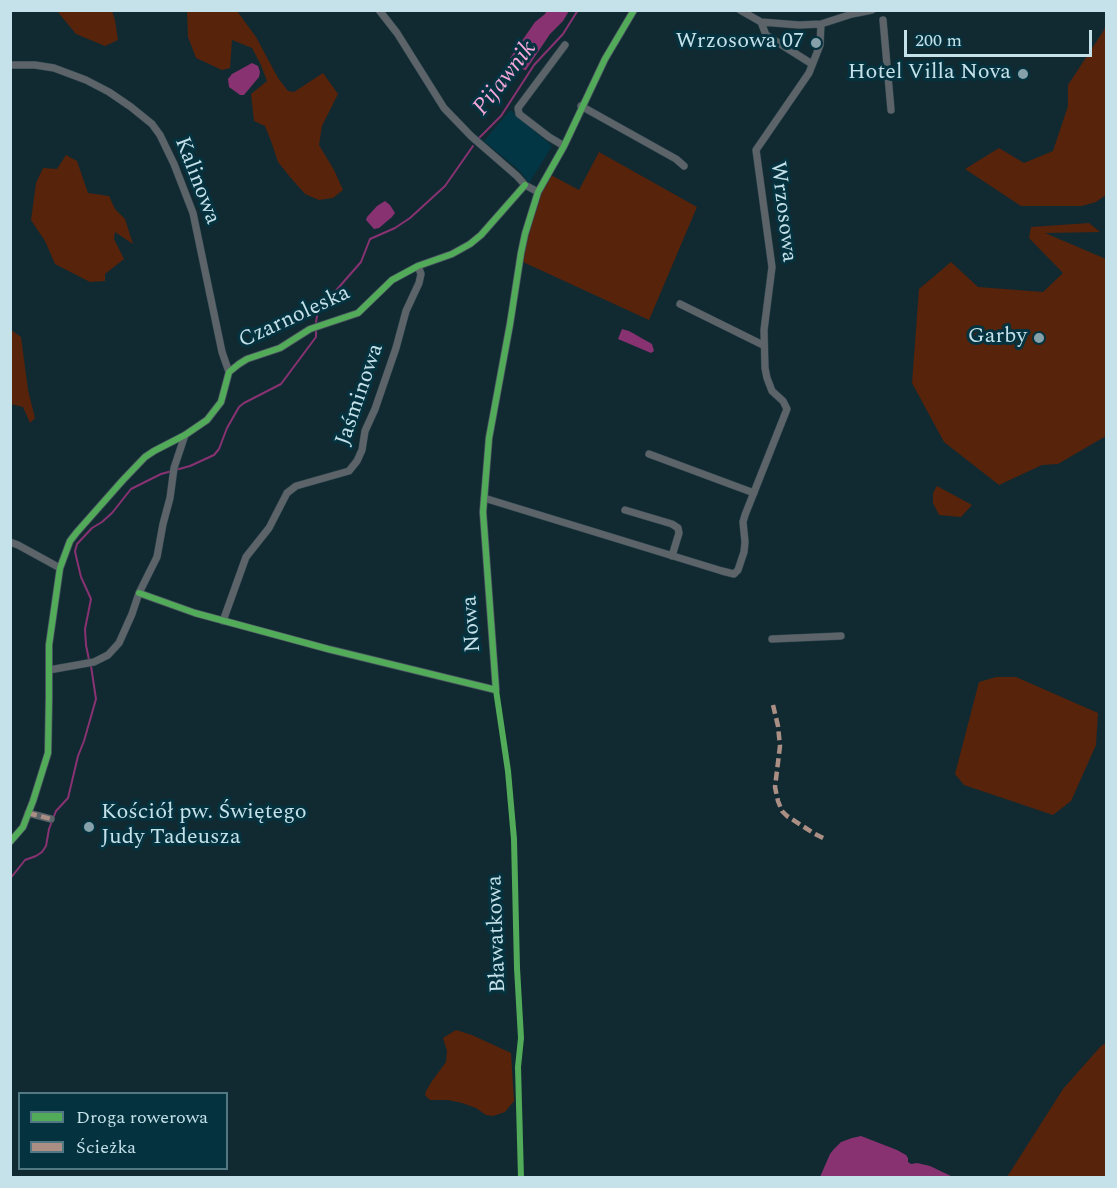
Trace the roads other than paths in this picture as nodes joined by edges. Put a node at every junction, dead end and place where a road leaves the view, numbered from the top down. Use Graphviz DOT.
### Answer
graph roads {
  1 [pos="379,10"];
  2 [pos="634,10"];
  3 [pos="740,10"];
  4 [pos="872,10"];
  5 [pos="883,20"];
  6 [pos="761,22"];
  7 [pos="821,24"];
  8 [pos="565,45"];
  9 [pos="812,64"];
  10 [pos="10,65"];
  11 [pos="582,106"];
  12 [pos="891,110"];
  13 [pos="564,146"];
  14 [pos="684,166"];
  15 [pos="525,185"];
  16 [pos="538,192"];
  17 [pos="418,266"];
  18 [pos="680,304"];
  19 [pos="763,345"];
  20 [pos="229,372"];
  21 [pos="185,435"];
  22 [pos="649,454"];
  23 [pos="754,493"];
  24 [pos="484,498"];
  25 [pos="625,510"];
  26 [pos="10,542"];
  27 [pos="672,556"];
  28 [pos="60,568"];
  29 [pos="139,593"];
  30 [pos="223,621"];
  31 [pos="841,636"];
  32 [pos="772,639"];
  33 [pos="49,670"];
  34 [pos="28,813"];
  35 [pos="51,819"];
  36 [pos="10,842"];
  1 -- 15 [label="street"];
  2 -- 11 [label="street"];
  3 -- 6 [label="street"];
  4 -- 7 [label="street"];
  5 -- 12 [label="street"];
  6 -- 7 [label="street"];
  6 -- 9 [label="street"];
  7 -- 9 [label="street, Wrzosowa"];
  8 -- 13 [label="street"];
  9 -- 19 [label="street, Wrzosowa"];
  10 -- 20 [label="street, Kalinowa"];
  11 -- 13 [label="street"];
  11 -- 14 [label="street"];
  13 -- 16 [label="street"];
  15 -- 16 [label="street"];
  15 -- 17 [label="street, Czarnoleska"];
  16 -- 24 [label="street, Nowa"];
  17 -- 20 [label="street, Czarnoleska"];
  17 -- 30 [label="street, Jaśminowa"];
  18 -- 19 [label="street"];
  19 -- 23 [label="street, Wrzosowa"];
  20 -- 21 [label="street, Czarnoleska"];
  21 -- 28 [label="street, Czarnoleska"];
  21 -- 29 [label="street"];
  22 -- 23 [label="street"];
  23 -- 27 [label="street, Wrzosowa"];
  24 -- 27 [label="street, Wrzosowa"];
  24 -- 30 [label="street, Nowa"];
  25 -- 27 [label="street"];
  26 -- 28 [label="street"];
  28 -- 33 [label="street, Czarnoleska"];
  29 -- 30 [label="street, Nowa"];
  29 -- 33 [label="street"];
  31 -- 32 [label="street"];
  33 -- 34 [label="street, Czarnoleska"];
  34 -- 35 [label="street"];
  34 -- 36 [label="street, Czarnoleska"];
}
